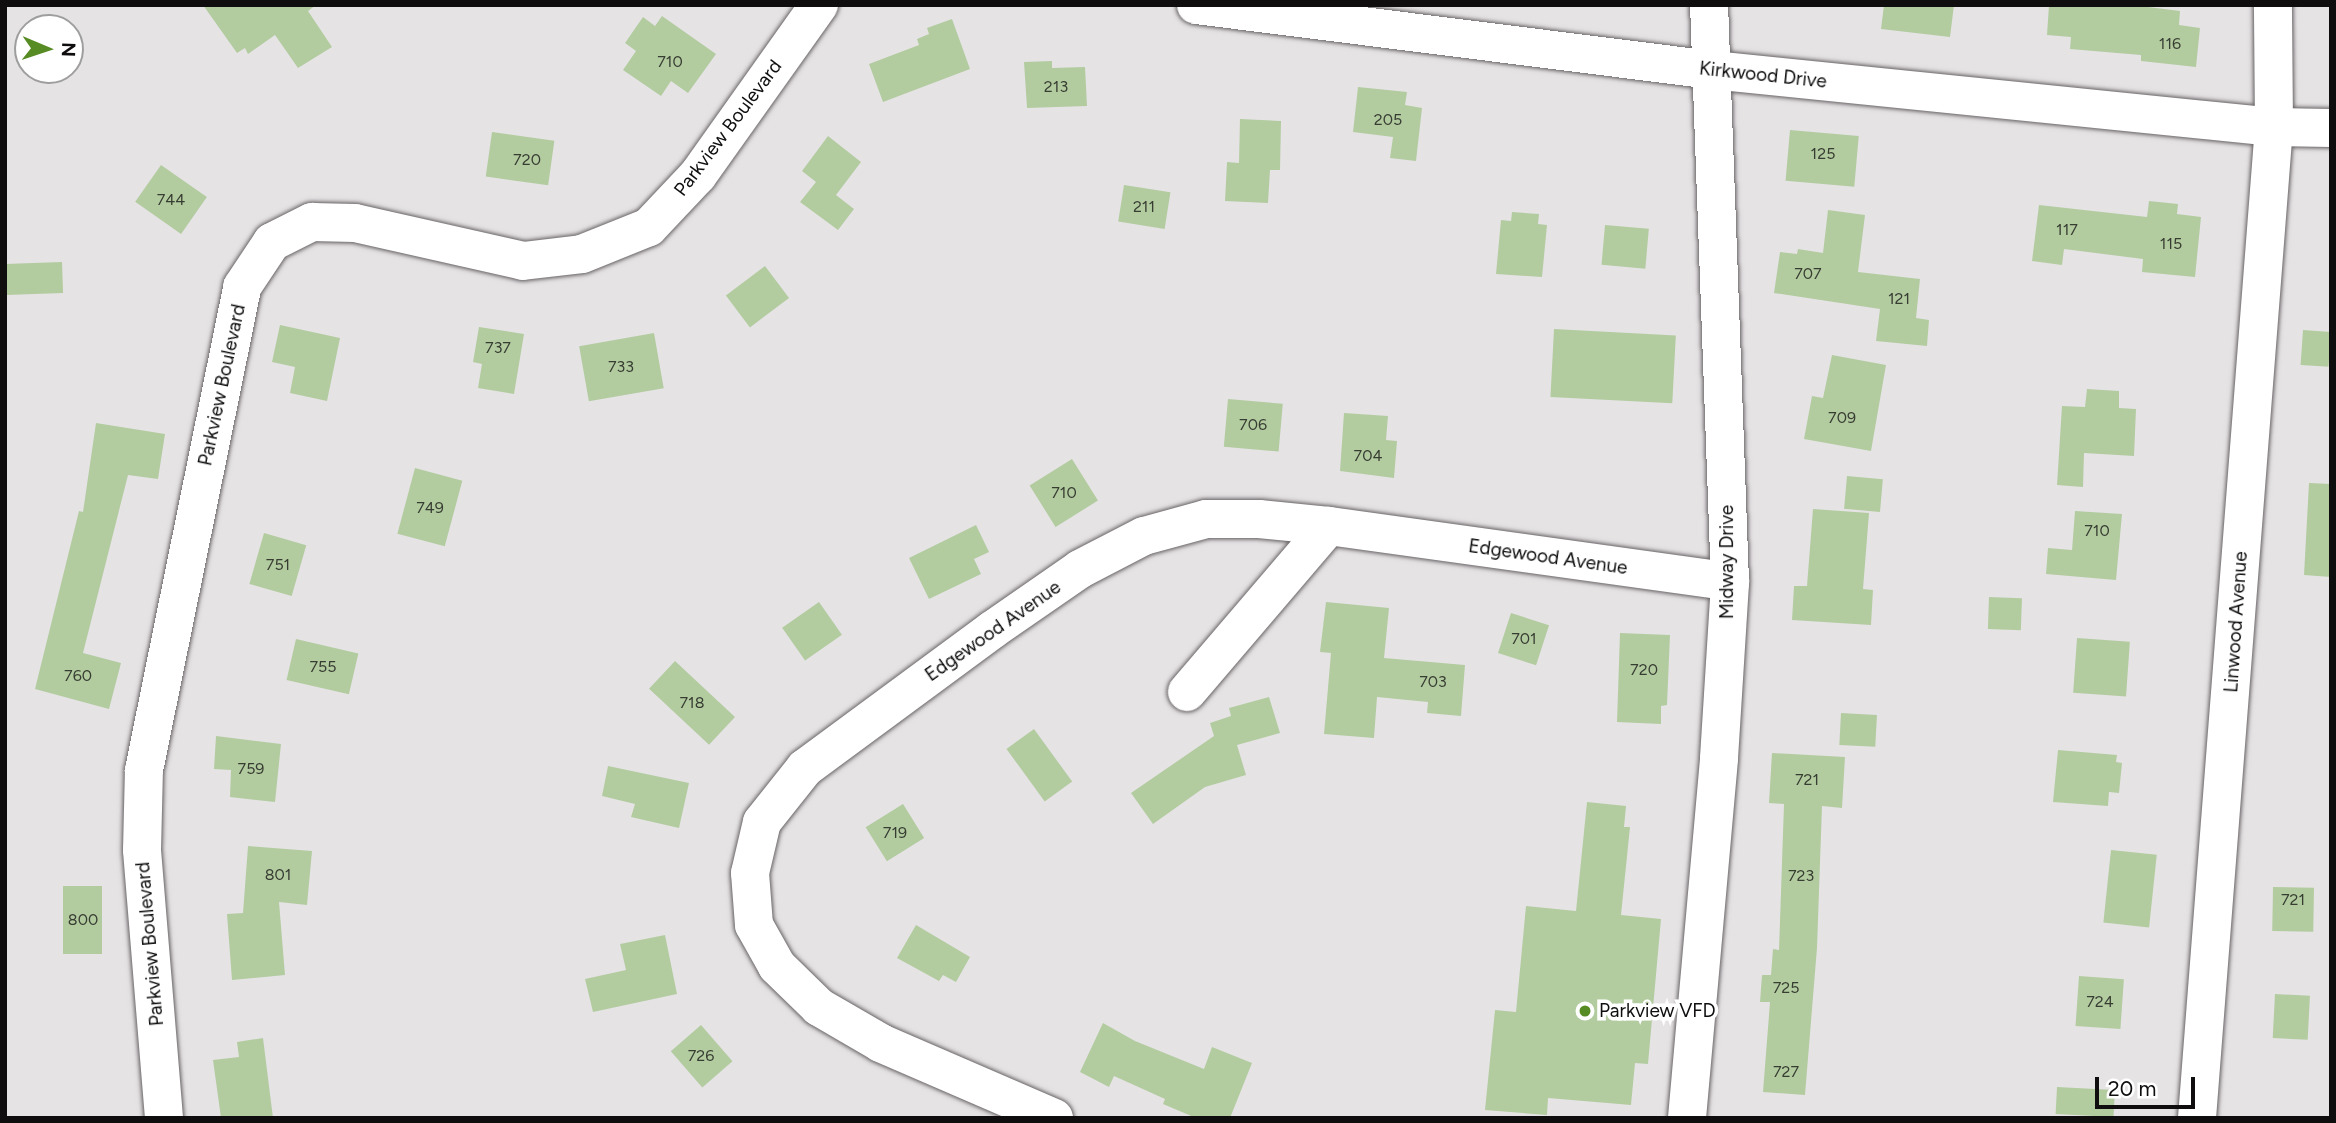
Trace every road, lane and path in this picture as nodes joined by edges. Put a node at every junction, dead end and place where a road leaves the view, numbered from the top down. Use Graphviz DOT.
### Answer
graph roads {
  1 [pos="819,5"];
  2 [pos="1196,5"];
  3 [pos="1709,5"];
  4 [pos="2273,5"];
  5 [pos="1712,70"];
  6 [pos="2274,127"];
  7 [pos="2331,128"];
  8 [pos="1329,526"];
  9 [pos="1730,582"];
  10 [pos="1186,692"];
  11 [pos="164,1118"];
  12 [pos="1054,1118"];
  13 [pos="1686,1118"];
  14 [pos="2197,1118"];
  1 -- 11 [label="street, Parkview Boulevard"];
  2 -- 5 [label="street, Kirkwood Drive"];
  3 -- 5 [label="street, Midway Drive"];
  4 -- 6 [label="street, Linwood Avenue"];
  5 -- 6 [label="street, Kirkwood Drive"];
  5 -- 9 [label="street, Midway Drive"];
  6 -- 7 [label="street, Kirkwood Drive"];
  6 -- 14 [label="street, Linwood Avenue"];
  8 -- 9 [label="street, Edgewood Avenue"];
  8 -- 10 [label="street"];
  8 -- 12 [label="street, Edgewood Avenue"];
  9 -- 13 [label="street, Midway Drive"];
}
